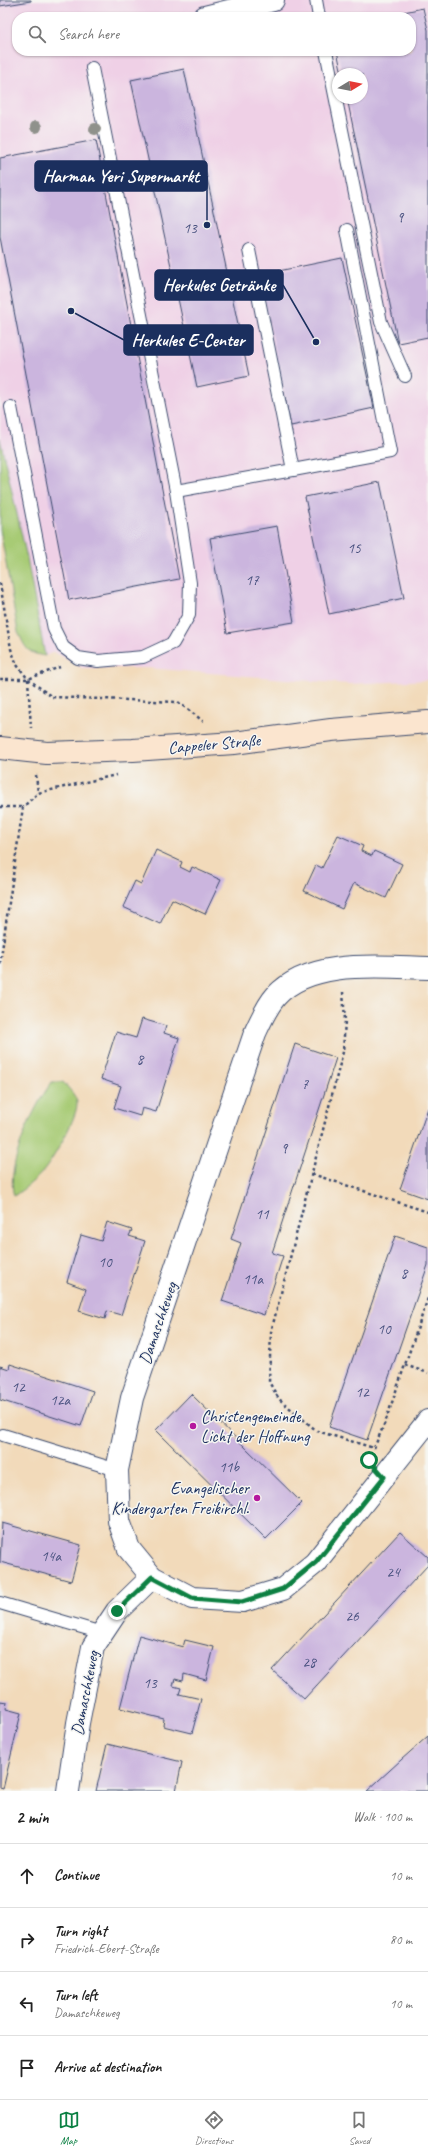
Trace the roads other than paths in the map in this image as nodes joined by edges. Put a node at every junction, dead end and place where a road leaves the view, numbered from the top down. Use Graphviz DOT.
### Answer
graph roads {
  1 [pos="273,0"];
  2 [pos="316,0"];
  3 [pos="225,12"];
  4 [pos="318,12"];
  5 [pos="327,56"];
  6 [pos="92,68"];
  7 [pos="347,230"];
  8 [pos="249,250"];
  9 [pos="405,376"];
  10 [pos="11,407"];
  11 [pos="293,470"];
  12 [pos="176,491"];
  13 [pos="428,722"];
  14 [pos="0,748"];
  15 [pos="428,968"];
  16 [pos="428,1421"];
  17 [pos="3,1436"];
  18 [pos="117,1470"];
  19 [pos="152,1577"];
  20 [pos="0,1604"];
  21 [pos="102,1633"];
  22 [pos="68,1791"];
  1 -- 3 [label="street"];
  2 -- 4 [label="lane"];
  5 -- 9 [label="lane"];
  6 -- 12 [label="lane"];
  7 -- 11 [label="lane"];
  8 -- 11 [label="lane"];
  10 -- 12 [label="lane"];
  11 -- 12 [label="lane"];
  13 -- 14 [label="main road, Cappeler Straße"];
  15 -- 18 [label="street, Damaschkeweg"];
  16 -- 19 [label="street"];
  17 -- 18 [label="lane"];
  18 -- 19 [label="street, Damaschkeweg"];
  19 -- 21 [label="street, Damaschkeweg"];
  20 -- 21 [label="lane"];
  21 -- 22 [label="street, Damaschkeweg"];
}
